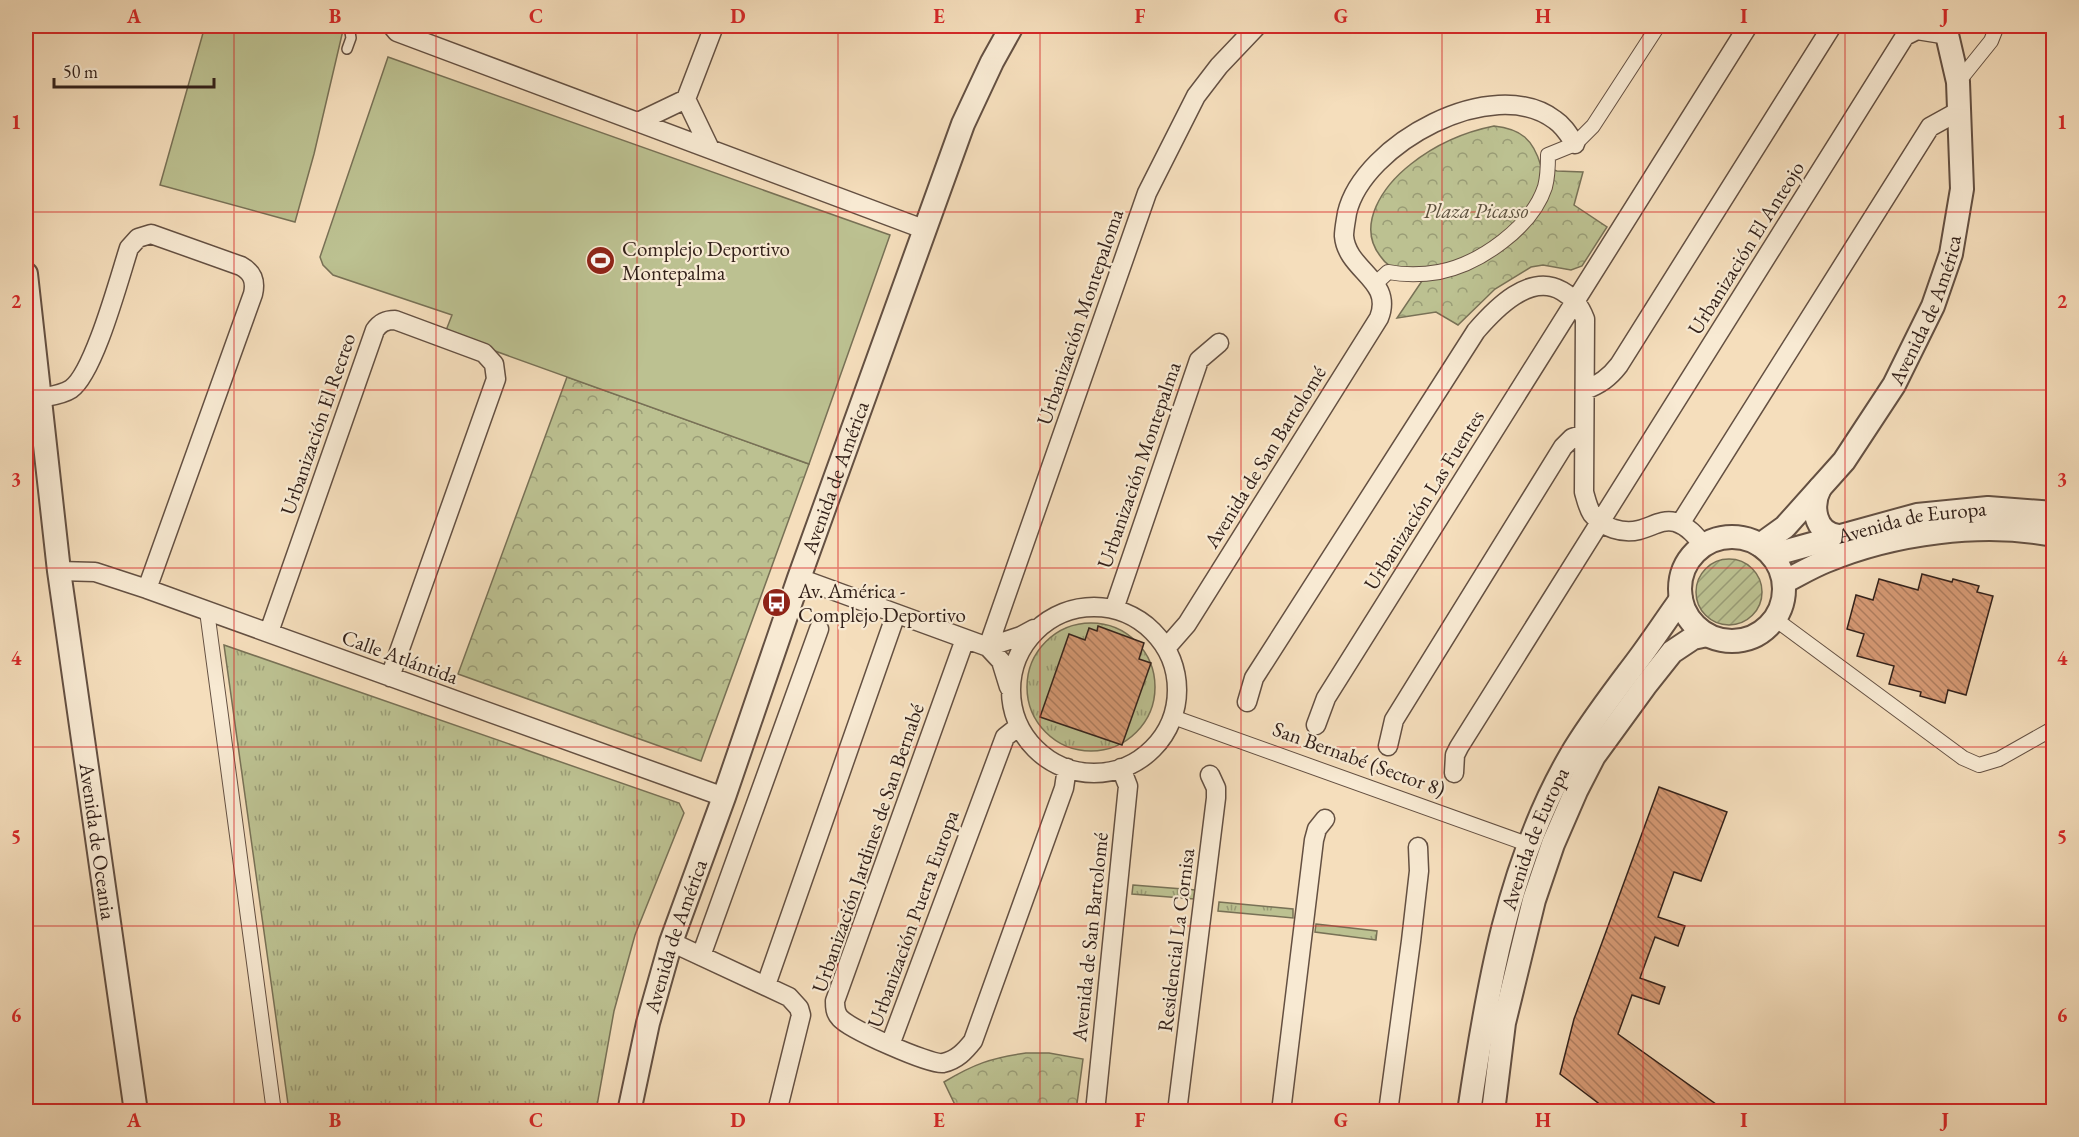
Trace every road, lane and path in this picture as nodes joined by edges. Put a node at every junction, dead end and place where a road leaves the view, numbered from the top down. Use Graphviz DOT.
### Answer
graph roads {
  1 [pos="349,26"];
  2 [pos="392,26"];
  3 [pos="714,26"];
  4 [pos="1012,26"];
  5 [pos="1257,26"];
  6 [pos="1658,26"];
  7 [pos="1748,26"];
  8 [pos="1832,26"];
  9 [pos="1997,26"];
  10 [pos="1947,30"];
  11 [pos="347,49"];
  12 [pos="1958,82"];
  13 [pos="686,99"];
  14 [pos="1959,111"];
  15 [pos="638,122"];
  16 [pos="1575,144"];
  17 [pos="710,149"];
  18 [pos="926,230"];
  19 [pos="26,274"];
  20 [pos="1375,284"];
  21 [pos="1576,301"];
  22 [pos="1219,344"];
  23 [pos="1585,390"];
  24 [pos="40,398"];
  25 [pos="1584,434"];
  26 [pos="1821,486"];
  27 [pos="2054,513"];
  28 [pos="1601,522"];
  29 [pos="1680,524"];
  30 [pos="2054,534"];
  31 [pos="1838,536"];
  32 [pos="1704,546"];
  33 [pos="1766,550"];
  34 [pos="59,571"];
  35 [pos="799,578"];
  36 [pos="1784,582"];
  37 [pos="147,589"];
  38 [pos="1681,599"];
  39 [pos="1114,609"];
  40 [pos="207,611"];
  41 [pos="896,614"];
  42 [pos="1775,619"];
  43 [pos="1044,624"];
  44 [pos="819,629"];
  45 [pos="269,632"];
  46 [pos="1707,635"];
  47 [pos="965,639"];
  48 [pos="988,647"];
  49 [pos="1166,648"];
  50 [pos="390,677"];
  51 [pos="1011,694"];
  52 [pos="1247,702"];
  53 [pos="1173,717"];
  54 [pos="1316,725"];
  55 [pos="1019,726"];
  56 [pos="2054,728"];
  57 [pos="1388,746"];
  58 [pos="1067,768"];
  59 [pos="1121,768"];
  60 [pos="1454,773"];
  61 [pos="1210,775"];
  62 [pos="724,797"];
  63 [pos="1324,819"];
  64 [pos="1530,845"];
  65 [pos="1418,848"];
  66 [pos="671,942"];
  67 [pos="701,956"];
  68 [pos="766,986"];
  69 [pos="890,1045"];
  70 [pos="136,1112"];
  71 [pos="274,1112"];
  72 [pos="629,1112"];
  73 [pos="777,1112"];
  74 [pos="1095,1112"];
  75 [pos="1177,1112"];
  76 [pos="1281,1112"];
  77 [pos="1388,1112"];
  78 [pos="1469,1112"];
  79 [pos="1493,1112"];
  1 -- 11 [label="lane"];
  2 -- 15 [label="street"];
  3 -- 13 [label="street"];
  4 -- 18 [label="street, Avenida de América"];
  5 -- 48 [label="street, Urbanización Montepaloma"];
  6 -- 16 [label="street"];
  7 -- 21 [label="street"];
  8 -- 23 [label="street"];
  9 -- 12 [label="street"];
  10 -- 12 [label="street, Avenida de América"];
  10 -- 28 [label="street, Urbanización El Anteojo"];
  12 -- 14 [label="street, Avenida de América"];
  13 -- 15 [label="street"];
  13 -- 17 [label="street"];
  14 -- 26 [label="street, Avenida de América"];
  14 -- 29 [label="street"];
  15 -- 17 [label="street"];
  16 -- 20 [label="street"];
  16 -- 20 [label="street, Avenida de San Bartolomé"];
  17 -- 18 [label="street"];
  18 -- 35 [label="street, Avenida de América"];
  19 -- 24 [label="street, Avenida de Oceania"];
  20 -- 49 [label="street, Avenida de San Bartolomé"];
  21 -- 23 [label="street"];
  21 -- 52 [label="street"];
  21 -- 54 [label="street, Urbanización Las Fuentes"];
  22 -- 39 [label="street, Urbanización Montepalma"];
  23 -- 25 [label="street"];
  24 -- 34 [label="street, Avenida de Oceania"];
  24 -- 37 [label="street"];
  25 -- 28 [label="street"];
  25 -- 57 [label="street"];
  26 -- 31 [label="street"];
  26 -- 33 [label="street, Avenida de América"];
  27 -- 31 [label="street, Avenida de Europa"];
  28 -- 29 [label="street"];
  28 -- 60 [label="street"];
  29 -- 32 [label="street"];
  30 -- 36 [label="street, Avenida de Europa"];
  31 -- 33 [label="street, Avenida de Europa"];
  32 -- 33 [label="street"];
  32 -- 38 [label="street"];
  33 -- 36 [label="street"];
  34 -- 37 [label="street, Calle Atlántida"];
  34 -- 70 [label="street, Avenida de Oceania"];
  35 -- 41 [label="street"];
  35 -- 62 [label="street, Avenida de América"];
  36 -- 42 [label="street"];
  37 -- 40 [label="street, Calle Atlántida"];
  38 -- 46 [label="street"];
  38 -- 64 [label="street, Avenida de Europa"];
  39 -- 43 [label="street"];
  39 -- 49 [label="street"];
  40 -- 45 [label="street, Calle Atlántida"];
  40 -- 71 [label="street"];
  41 -- 47 [label="street"];
  41 -- 68 [label="street"];
  42 -- 46 [label="street"];
  42 -- 56 [label="street"];
  43 -- 48 [label="street"];
  43 -- 51 [label="street"];
  44 -- 67 [label="street"];
  45 -- 50 [label="street, Calle Atlántida"];
  45 -- 50 [label="street, Urbanización El Recreo"];
  46 -- 79 [label="street, Avenida de Europa"];
  47 -- 48 [label="street"];
  47 -- 69 [label="street, Urbanización Jardines de San Bernabé"];
  48 -- 51 [label="street"];
  49 -- 53 [label="street"];
  50 -- 62 [label="street, Calle Atlántida"];
  51 -- 55 [label="street"];
  53 -- 59 [label="street"];
  53 -- 64 [label="street, San Bernabé (Sector 8)"];
  55 -- 58 [label="street"];
  55 -- 69 [label="street, Urbanización Puerta Europa"];
  58 -- 59 [label="street"];
  58 -- 69 [label="street, Urbanización Puerta Europa"];
  59 -- 74 [label="street, Avenida de San Bartolomé"];
  61 -- 75 [label="street, Residencial La Cornisa"];
  62 -- 66 [label="street, Avenida de América"];
  63 -- 76 [label="street"];
  64 -- 78 [label="street, Avenida de Europa"];
  65 -- 77 [label="street"];
  66 -- 67 [label="street"];
  66 -- 72 [label="street, Avenida de América"];
  67 -- 68 [label="street"];
  68 -- 73 [label="street"];
}
